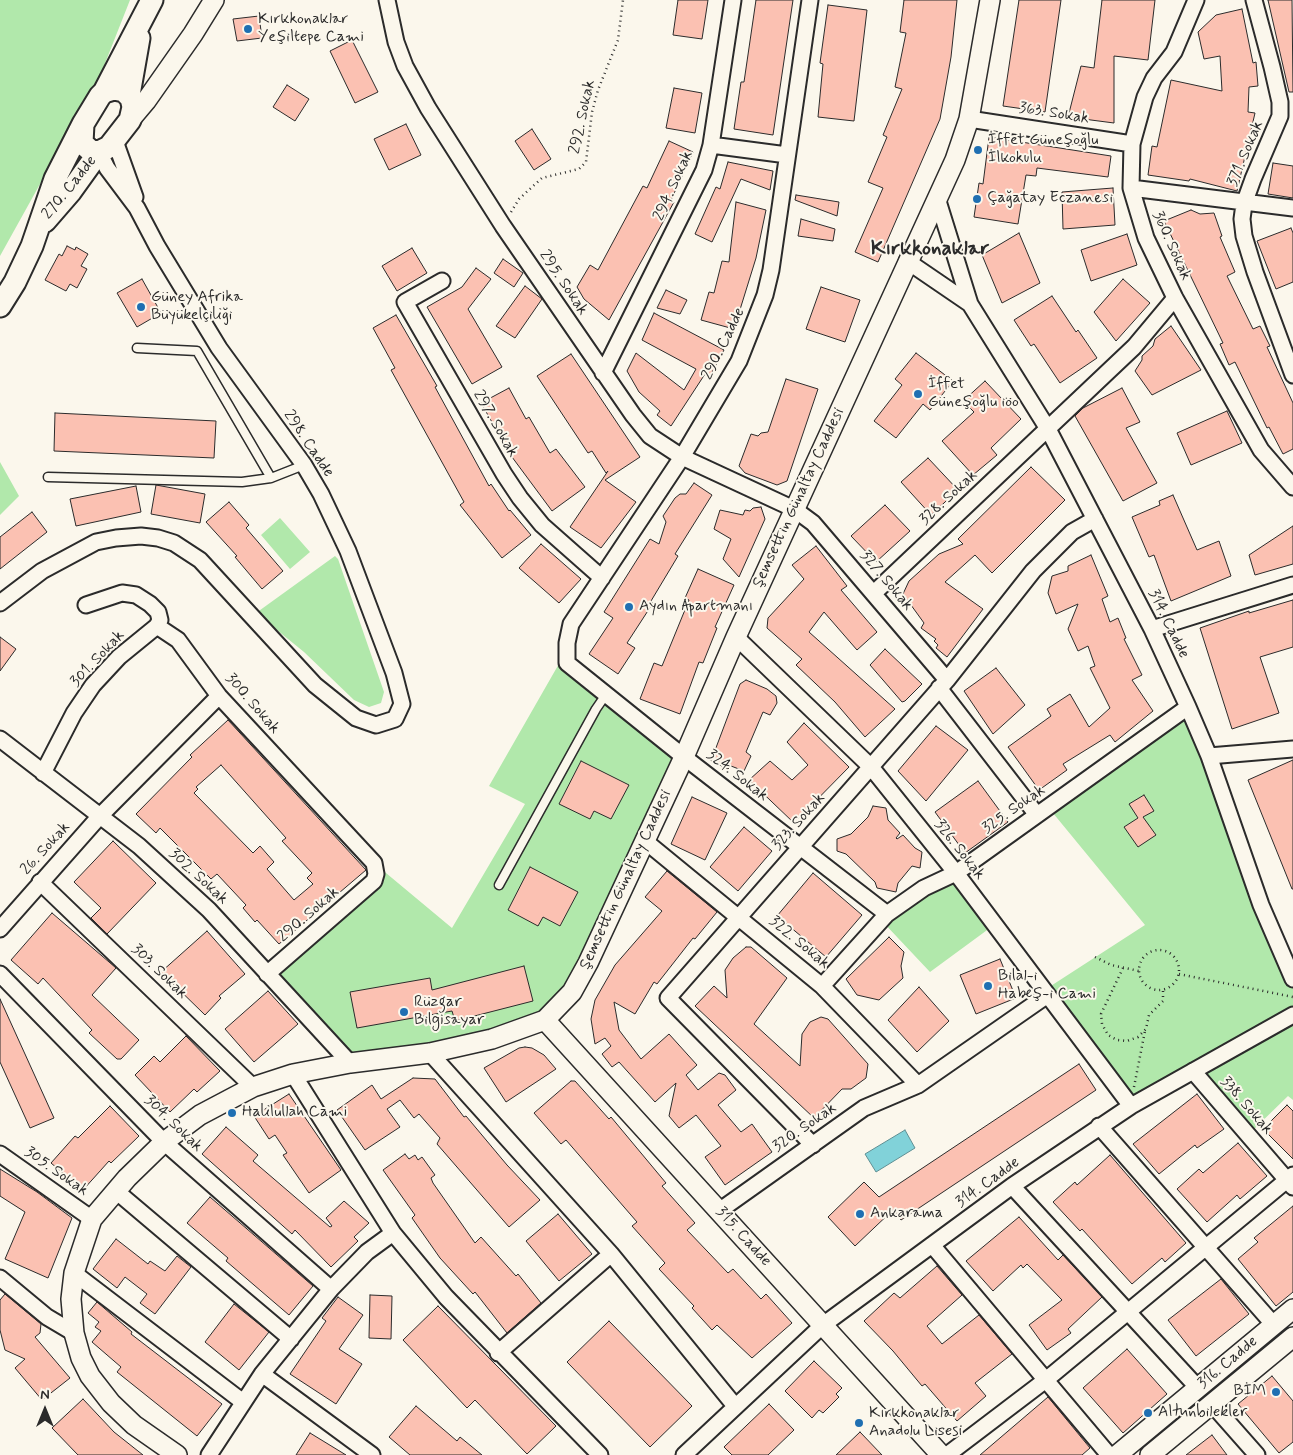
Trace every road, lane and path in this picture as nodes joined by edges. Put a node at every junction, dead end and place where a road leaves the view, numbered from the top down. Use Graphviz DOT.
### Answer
graph roads {
  1 [pos="152,0"];
  2 [pos="214,0"];
  3 [pos="387,0"];
  4 [pos="623,0"];
  5 [pos="733,0"];
  6 [pos="810,0"];
  7 [pos="990,0"];
  8 [pos="1196,0"];
  9 [pos="1254,0"];
  10 [pos="140,23"];
  11 [pos="169,68"];
  12 [pos="132,72"];
  13 [pos="104,92"];
  14 [pos="129,95"];
  15 [pos="969,119"];
  16 [pos="130,120"];
  17 [pos="83,124"];
  18 [pos="1132,144"];
  19 [pos="711,145"];
  20 [pos="107,147"];
  21 [pos="787,155"];
  22 [pos="1131,188"];
  23 [pos="938,201"];
  24 [pos="1244,204"];
  25 [pos="1293,208"];
  26 [pos="41,224"];
  27 [pos="503,226"];
  28 [pos="908,261"];
  29 [pos="442,281"];
  30 [pos="1175,298"];
  31 [pos="970,304"];
  32 [pos="0,306"];
  33 [pos="138,348"];
  34 [pos="604,373"];
  35 [pos="1293,376"];
  36 [pos="1048,429"];
  37 [pos="682,457"];
  38 [pos="304,465"];
  39 [pos="48,477"];
  40 [pos="271,478"];
  41 [pos="1293,486"];
  42 [pos="794,509"];
  43 [pos="1095,519"];
  44 [pos="602,578"];
  45 [pos="1293,585"];
  46 [pos="874,593"];
  47 [pos="0,603"];
  48 [pos="86,605"];
  49 [pos="157,626"];
  50 [pos="1152,629"];
  51 [pos="736,637"];
  52 [pos="567,663"];
  53 [pos="943,684"];
  54 [pos="607,694"];
  55 [pos="219,696"];
  56 [pos="1188,707"];
  57 [pos="0,739"];
  58 [pos="1293,749"];
  59 [pos="1209,756"];
  60 [pos="684,757"];
  61 [pos="870,767"];
  62 [pos="43,773"];
  63 [pos="1037,816"];
  64 [pos="99,817"];
  65 [pos="645,841"];
  66 [pos="800,847"];
  67 [pos="956,873"];
  68 [pos="40,882"];
  69 [pos="374,882"];
  70 [pos="498,885"];
  71 [pos="887,914"];
  72 [pos="738,916"];
  73 [pos="0,929"];
  74 [pos="1096,957"];
  75 [pos="1123,968"];
  76 [pos="1139,971"];
  77 [pos="0,974"];
  78 [pos="267,974"];
  79 [pos="1179,974"];
  80 [pos="1293,978"];
  81 [pos="822,986"];
  82 [pos="1163,989"];
  83 [pos="1046,996"];
  84 [pos="1293,997"];
  85 [pos="1293,1015"];
  86 [pos="545,1020"];
  87 [pos="1146,1029"];
  88 [pos="430,1053"];
  89 [pos="350,1063"];
  90 [pos="1193,1071"];
  91 [pos="293,1074"];
  92 [pos="918,1085"];
  93 [pos="253,1086"];
  94 [pos="1130,1106"];
  95 [pos="1099,1126"];
  96 [pos="164,1142"];
  97 [pos="813,1145"];
  98 [pos="0,1154"];
  99 [pos="1291,1181"];
  100 [pos="1012,1186"];
  101 [pos="116,1191"];
  102 [pos="719,1211"];
  103 [pos="92,1219"];
  104 [pos="393,1233"];
  105 [pos="932,1245"];
  106 [pos="1205,1249"];
  107 [pos="611,1254"];
  108 [pos="74,1273"];
  109 [pos="0,1278"];
  110 [pos="331,1289"];
  111 [pos="1293,1309"];
  112 [pos="1128,1313"];
  113 [pos="823,1325"];
  114 [pos="1274,1325"];
  115 [pos="74,1333"];
  116 [pos="291,1339"];
  117 [pos="1292,1339"];
  118 [pos="498,1353"];
  119 [pos="262,1374"];
  120 [pos="1047,1380"];
  121 [pos="1198,1388"];
  122 [pos="243,1402"];
  123 [pos="1212,1404"];
  124 [pos="736,1406"];
  125 [pos="177,1455"];
  126 [pos="209,1455"];
  127 [pos="372,1455"];
  128 [pos="600,1455"];
  129 [pos="684,1455"];
  130 [pos="941,1455"];
  131 [pos="947,1455"];
  132 [pos="1109,1455"];
  133 [pos="1117,1455"];
  134 [pos="1150,1455"];
  135 [pos="1257,1455"];
  1 -- 10 [label="main road, 270. Cadde"];
  2 -- 11 [label="street, 270. Cadde"];
  3 -- 27 [label="street, 295. Sokak"];
  4 -- 27 [label="path, 292. Sokak"];
  5 -- 19 [label="street, 294. Sokak"];
  6 -- 21 [label="street, 290. Cadde"];
  7 -- 15 [label="street, Şemsettin Günaltay Caddesi"];
  8 -- 18 [label="street, 360. Sokak"];
  9 -- 24 [label="street, 371. Sokak"];
  10 -- 12 [label="main road"];
  10 -- 13 [label="main road, 270. Cadde"];
  11 -- 12 [label="street, 270. Cadde"];
  11 -- 16 [label="street, 270. Cadde"];
  12 -- 14 [label="main road"];
  13 -- 14 [label="main road"];
  13 -- 17 [label="main road, 270. Cadde"];
  14 -- 16 [label="main road"];
  15 -- 18 [label="street, 363. Sokak"];
  15 -- 23 [label="street, Şemsettin Günaltay Caddesi"];
  16 -- 20 [label="main road, 270. Cadde"];
  17 -- 20 [label="main road, 270. Cadde"];
  17 -- 26 [label="main road, 270. Cadde"];
  18 -- 22 [label="street, 360. Sokak"];
  19 -- 21 [label="street"];
  19 -- 34 [label="street, 294. Sokak"];
  20 -- 26 [label="main road, 270. Cadde"];
  20 -- 38 [label="street, 298. Cadde"];
  21 -- 37 [label="street, 290. Cadde"];
  22 -- 24 [label="street"];
  22 -- 30 [label="street, 360. Sokak"];
  23 -- 28 [label="street, Şemsettin Günaltay Caddesi"];
  23 -- 31 [label="street"];
  24 -- 25 [label="street"];
  24 -- 35 [label="street"];
  26 -- 32 [label="main road, 270. Cadde"];
  27 -- 34 [label="street, 295. Sokak"];
  28 -- 31 [label="street"];
  28 -- 42 [label="street, Şemsettin Günaltay Caddesi"];
  29 -- 44 [label="street, 297. Sokak"];
  30 -- 36 [label="street, 328. Sokak"];
  30 -- 41 [label="street, 360. Sokak"];
  31 -- 36 [label="street, 314. Cadde"];
  33 -- 40 [label="lane"];
  34 -- 37 [label="street, 295. Sokak"];
  36 -- 43 [label="street, 314. Cadde"];
  36 -- 46 [label="street, 328. Sokak"];
  37 -- 42 [label="street, 295. Sokak"];
  37 -- 44 [label="street, 290. Cadde"];
  38 -- 40 [label="lane"];
  38 -- 47 [label="street, 298. Cadde"];
  39 -- 40 [label="lane"];
  42 -- 46 [label="street, 327. Sokak"];
  42 -- 51 [label="street, Şemsettin Günaltay Caddesi"];
  43 -- 50 [label="street, 314. Cadde"];
  43 -- 53 [label="street, 323. Sokak"];
  44 -- 52 [label="street, 290. Cadde"];
  45 -- 50 [label="street"];
  46 -- 53 [label="street, 327. Sokak"];
  48 -- 49 [label="street"];
  49 -- 55 [label="street, 300. Sokak"];
  49 -- 62 [label="street, 301. Sokak"];
  50 -- 56 [label="street, 314. Cadde"];
  51 -- 60 [label="street, Şemsettin Günaltay Caddesi"];
  51 -- 61 [label="street, 326. Sokak"];
  52 -- 54 [label="street, 324. Sokak"];
  53 -- 61 [label="street, 323. Sokak"];
  53 -- 63 [label="street, 327. Sokak"];
  54 -- 60 [label="street, 324. Sokak"];
  54 -- 70 [label="lane"];
  55 -- 64 [label="street, 26. Sokak"];
  55 -- 69 [label="street, 300. Sokak"];
  56 -- 59 [label="street, 314. Cadde"];
  56 -- 63 [label="street, 325. Sokak"];
  57 -- 62 [label="street, 302. Sokak"];
  58 -- 59 [label="street"];
  59 -- 80 [label="street, 314. Cadde"];
  60 -- 65 [label="street, Şemsettin Günaltay Caddesi"];
  60 -- 66 [label="street, 324. Sokak"];
  61 -- 66 [label="street, 323. Sokak"];
  61 -- 67 [label="street, 326. Sokak"];
  62 -- 64 [label="street, 302. Sokak"];
  63 -- 67 [label="street, 325. Sokak"];
  64 -- 68 [label="street, 26. Sokak"];
  64 -- 78 [label="street, 302. Sokak"];
  65 -- 72 [label="street, 322. Sokak"];
  65 -- 86 [label="street, Şemsettin Günaltay Caddesi"];
  66 -- 71 [label="street, 324. Sokak"];
  66 -- 72 [label="street, 323. Sokak"];
  67 -- 71 [label="street, 325. Sokak"];
  67 -- 83 [label="street, 326. Sokak"];
  68 -- 73 [label="street, 26. Sokak"];
  68 -- 93 [label="street, 303. Sokak"];
  69 -- 78 [label="street, 290. Sokak"];
  71 -- 81 [label="street, 325. Sokak"];
  72 -- 81 [label="street, 322. Sokak"];
  72 -- 97 [label="street, 323. Sokak"];
  74 -- 75 [label="path"];
  75 -- 76 [label="path"];
  75 -- 87 [label="path"];
  76 -- 79 [label="path"];
  76 -- 82 [label="path"];
  77 -- 96 [label="street, 304. Sokak"];
  78 -- 89 [label="street, 302. Sokak"];
  79 -- 82 [label="path"];
  79 -- 84 [label="path"];
  81 -- 92 [label="street, 322. Sokak"];
  82 -- 87 [label="path"];
  83 -- 92 [label="street, 320. Sokak"];
  83 -- 94 [label="street, 326. Sokak"];
  85 -- 90 [label="street, 314. Cadde"];
  86 -- 88 [label="street, Şemsettin Günaltay Caddesi"];
  86 -- 102 [label="street, 315. Cadde"];
  87 -- 94 [label="path"];
  88 -- 89 [label="street, Şemsettin Günaltay Caddesi"];
  88 -- 107 [label="street"];
  89 -- 91 [label="street, Şemsettin Günaltay Caddesi"];
  90 -- 94 [label="street, 314. Cadde"];
  90 -- 99 [label="street, 338. Sokak"];
  91 -- 93 [label="street, Şemsettin Günaltay Caddesi"];
  91 -- 104 [label="street"];
  92 -- 97 [label="street, 320. Sokak"];
  93 -- 96 [label="street, Şemsettin Günaltay Caddesi"];
  94 -- 95 [label="street, 314. Cadde"];
  95 -- 100 [label="street, 314. Cadde"];
  95 -- 106 [label="street"];
  96 -- 101 [label="street, Şemsettin Günaltay Caddesi"];
  96 -- 110 [label="street, 304. Sokak"];
  97 -- 102 [label="street, 320. Sokak"];
  98 -- 103 [label="street, 305. Sokak"];
  99 -- 106 [label="street"];
  100 -- 105 [label="street, 314. Cadde"];
  100 -- 112 [label="street"];
  101 -- 103 [label="street, Şemsettin Günaltay Caddesi"];
  101 -- 116 [label="street"];
  102 -- 113 [label="street, 315. Cadde"];
  103 -- 108 [label="street, Şemsettin Günaltay Caddesi"];
  104 -- 110 [label="street"];
  104 -- 118 [label="street"];
  105 -- 113 [label="street, 314. Cadde"];
  105 -- 120 [label="street"];
  106 -- 112 [label="street"];
  106 -- 114 [label="street"];
  107 -- 118 [label="street"];
  107 -- 124 [label="street"];
  108 -- 115 [label="street, Şemsettin Günaltay Caddesi"];
  108 -- 122 [label="street"];
  109 -- 115 [label="street"];
  110 -- 116 [label="street"];
  111 -- 114 [label="street, 316. Cadde"];
  112 -- 120 [label="street"];
  112 -- 121 [label="street"];
  113 -- 124 [label="street, 314. Cadde"];
  113 -- 130 [label="street, 315. Cadde"];
  114 -- 121 [label="street, 316. Cadde"];
  115 -- 125 [label="street, Şemsettin Günaltay Caddesi"];
  116 -- 119 [label="street"];
  117 -- 123 [label="street, 316. Cadde"];
  118 -- 128 [label="street"];
  119 -- 122 [label="street"];
  119 -- 127 [label="street"];
  120 -- 131 [label="street"];
  120 -- 132 [label="street"];
  121 -- 133 [label="street, 316. Cadde"];
  122 -- 126 [label="street"];
  123 -- 134 [label="street, 316. Cadde"];
  123 -- 135 [label="street"];
  124 -- 129 [label="street, 314. Cadde"];
}
